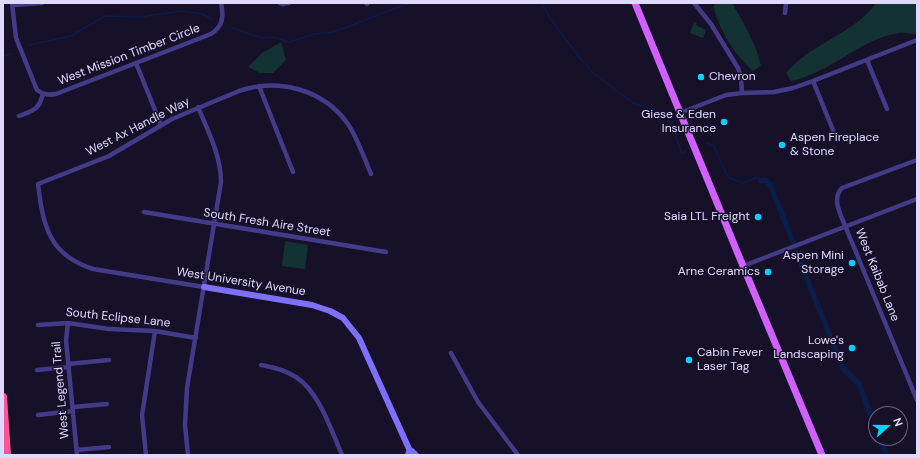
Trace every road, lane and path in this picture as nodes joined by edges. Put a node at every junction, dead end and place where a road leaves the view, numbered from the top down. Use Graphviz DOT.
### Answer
graph roads {
  1 [pos="42,3"];
  2 [pos="222,3"];
  3 [pos="280,3"];
  4 [pos="289,3"];
  5 [pos="635,3"];
  6 [pos="694,3"];
  7 [pos="786,3"];
  8 [pos="12,4"];
  9 [pos="785,13"];
  10 [pos="917,40"];
  11 [pos="867,60"];
  12 [pos="136,63"];
  13 [pos="813,81"];
  14 [pos="259,86"];
  15 [pos="742,93"];
  16 [pos="43,94"];
  17 [pos="198,107"];
  18 [pos="887,109"];
  19 [pos="680,113"];
  20 [pos="19,116"];
  21 [pos="161,125"];
  22 [pos="832,130"];
  23 [pos="917,160"];
  24 [pos="292,172"];
  25 [pos="371,174"];
  26 [pos="38,184"];
  27 [pos="917,199"];
  28 [pos="144,212"];
  29 [pos="214,224"];
  30 [pos="846,228"];
  31 [pos="386,252"];
  32 [pos="743,266"];
  33 [pos="204,287"];
  34 [pos="68,323"];
  35 [pos="38,325"];
  36 [pos="156,331"];
  37 [pos="196,338"];
  38 [pos="451,353"];
  39 [pos="108,360"];
  40 [pos="69,365"];
  41 [pos="261,365"];
  42 [pos="37,370"];
  43 [pos="3,397"];
  44 [pos="917,400"];
  45 [pos="107,404"];
  46 [pos="73,409"];
  47 [pos="38,415"];
  48 [pos="109,447"];
  49 [pos="77,453"];
  50 [pos="411,454"];
  51 [pos="7,455"];
  52 [pos="146,455"];
  53 [pos="188,455"];
  54 [pos="342,455"];
  55 [pos="518,455"];
  56 [pos="822,455"];
  1 -- 8 [label="street"];
  2 -- 12 [label="street, West Mission Timber Circle"];
  3 -- 4 [label="street"];
  5 -- 19 [label="main road"];
  6 -- 15 [label="street"];
  7 -- 9 [label="street"];
  8 -- 16 [label="street"];
  10 -- 11 [label="street"];
  11 -- 13 [label="street"];
  11 -- 18 [label="street"];
  12 -- 16 [label="street, West Mission Timber Circle"];
  12 -- 21 [label="street"];
  13 -- 15 [label="street"];
  13 -- 22 [label="street"];
  14 -- 17 [label="street, West Ax Handle Way"];
  14 -- 24 [label="street"];
  14 -- 25 [label="street, West Ax Handle Way"];
  15 -- 19 [label="street"];
  16 -- 20 [label="street"];
  17 -- 21 [label="street, West Ax Handle Way"];
  17 -- 29 [label="street"];
  19 -- 32 [label="main road"];
  21 -- 26 [label="street, West Ax Handle Way"];
  23 -- 30 [label="street"];
  26 -- 33 [label="street, West University Avenue"];
  27 -- 30 [label="street, West Kaibab Lane"];
  28 -- 29 [label="street, South Fresh Aire Street"];
  29 -- 31 [label="street, South Fresh Aire Street"];
  29 -- 33 [label="street"];
  30 -- 32 [label="street"];
  30 -- 44 [label="street, West Kaibab Lane"];
  32 -- 56 [label="main road"];
  33 -- 37 [label="street"];
  33 -- 50 [label="street, West University Avenue"];
  34 -- 35 [label="street, South Eclipse Lane"];
  34 -- 36 [label="street, South Eclipse Lane"];
  34 -- 40 [label="street, West Legend Trail"];
  36 -- 37 [label="street, South Eclipse Lane"];
  36 -- 52 [label="street"];
  37 -- 53 [label="street"];
  38 -- 55 [label="street"];
  39 -- 40 [label="street"];
  40 -- 42 [label="street"];
  40 -- 46 [label="street, West Legend Trail"];
  41 -- 54 [label="street"];
  43 -- 51 [label="highway"];
  45 -- 46 [label="street"];
  46 -- 47 [label="street"];
  46 -- 49 [label="street, West Legend Trail"];
  48 -- 49 [label="street"];
}
